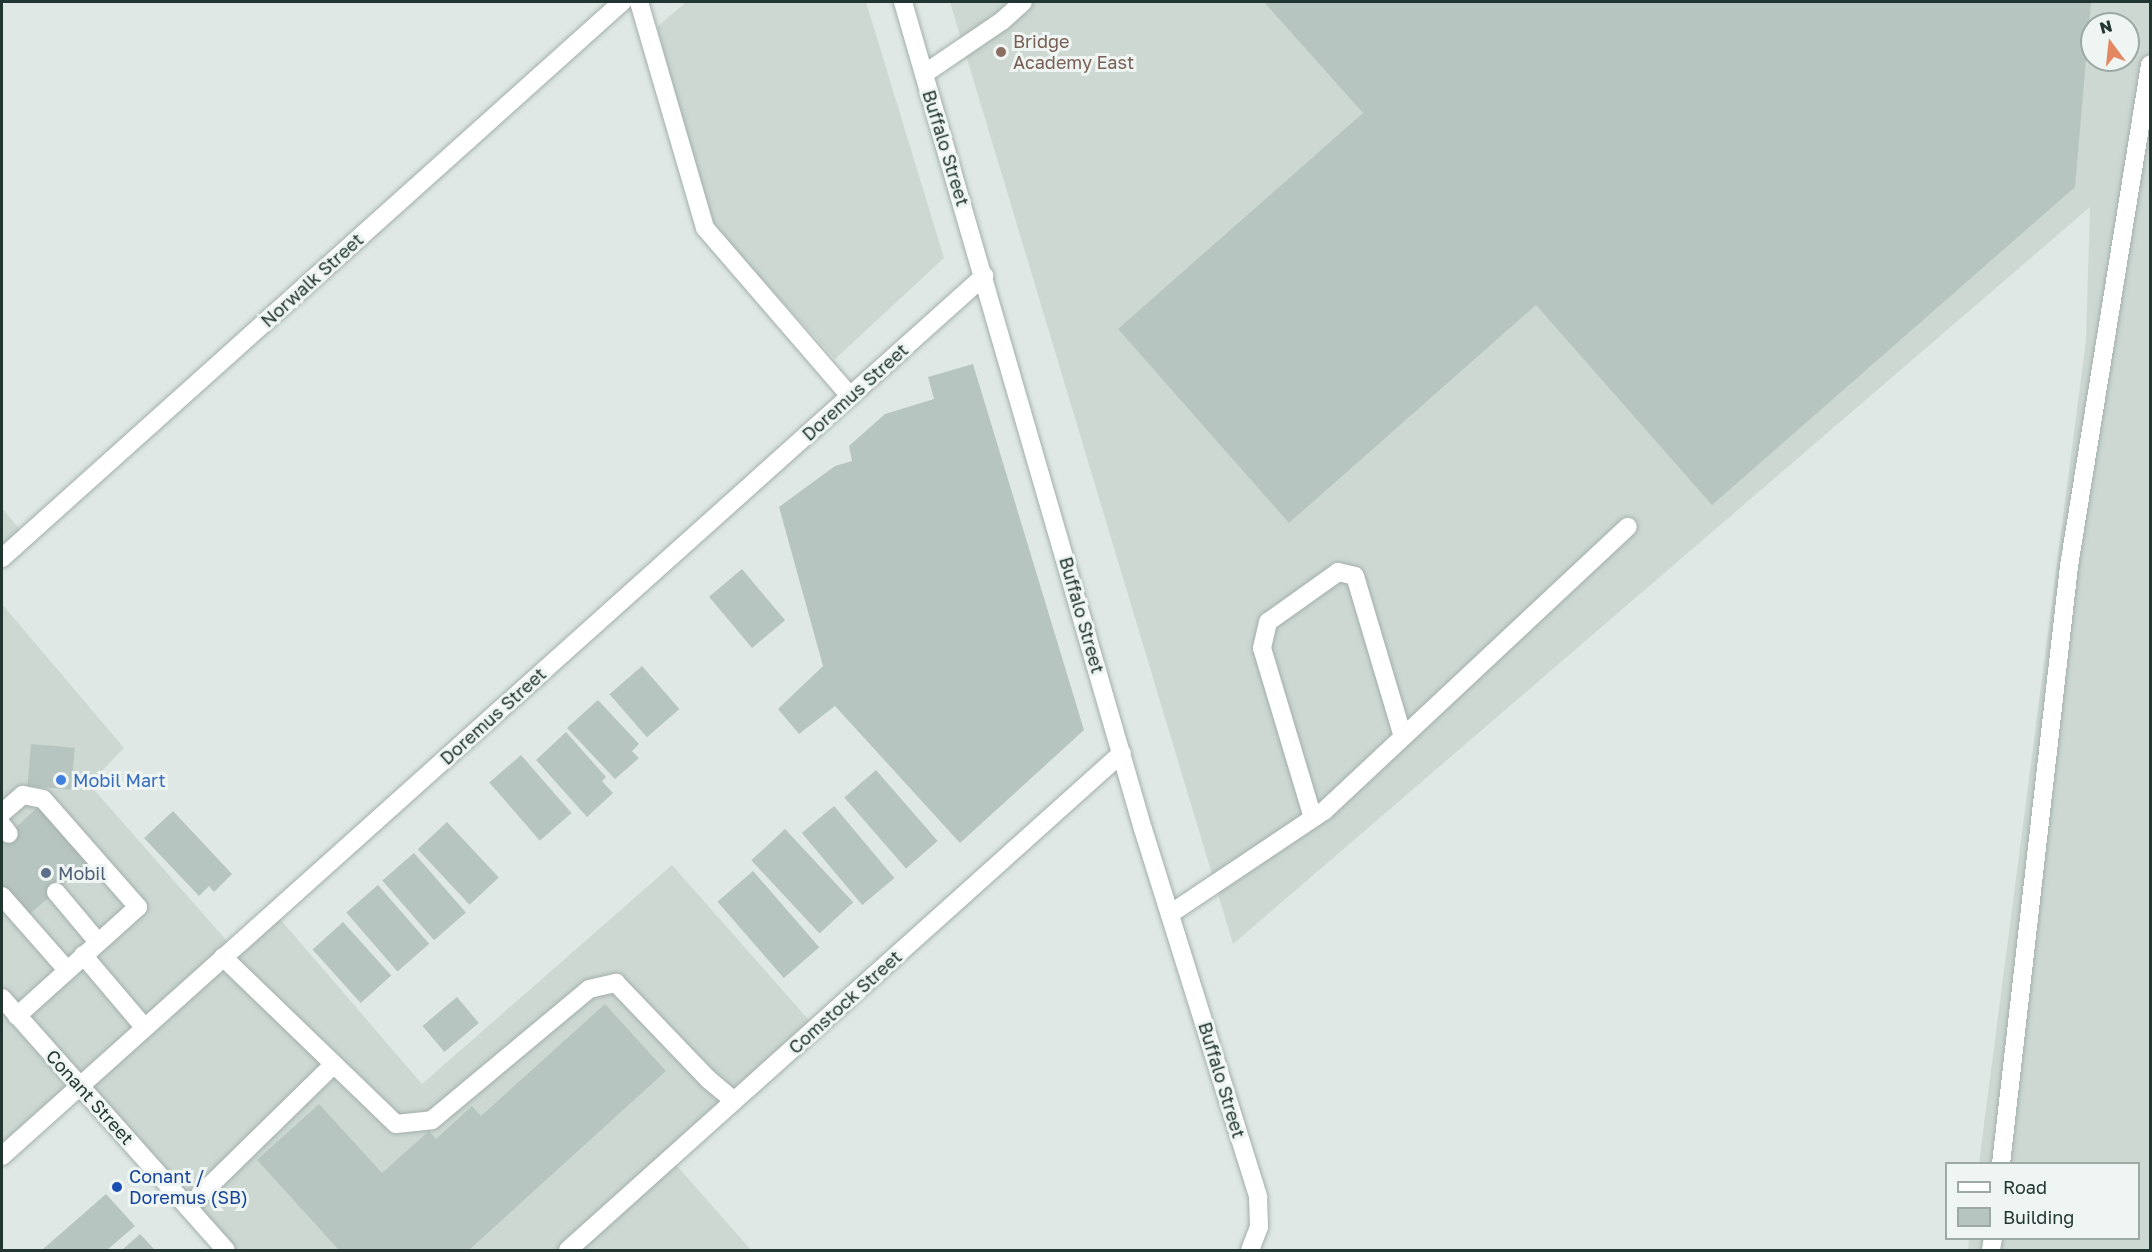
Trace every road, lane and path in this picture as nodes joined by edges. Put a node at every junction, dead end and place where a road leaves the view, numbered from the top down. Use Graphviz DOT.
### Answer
graph roads {
  1 [pos="622,2"];
  2 [pos="639,2"];
  3 [pos="903,2"];
  4 [pos="1023,2"];
  5 [pos="2151,65"];
  6 [pos="924,74"];
  7 [pos="984,276"];
  8 [pos="850,396"];
  9 [pos="1628,527"];
  10 [pos="2,558"];
  11 [pos="1403,737"];
  12 [pos="1122,753"];
  13 [pos="2,813"];
  14 [pos="1313,818"];
  15 [pos="56,892"];
  16 [pos="2,896"];
  17 [pos="1170,914"];
  18 [pos="99,942"];
  19 [pos="83,956"];
  20 [pos="223,957"];
  21 [pos="67,970"];
  22 [pos="2,998"];
  23 [pos="17,1016"];
  24 [pos="144,1027"];
  25 [pos="334,1064"];
  26 [pos="80,1086"];
  27 [pos="735,1101"];
  28 [pos="2,1156"];
  29 [pos="2001,1162"];
  30 [pos="188,1207"];
  31 [pos="226,1251"];
  32 [pos="568,1251"];
  33 [pos="1250,1251"];
  1 -- 10 [label="street, Norwalk Street"];
  2 -- 8 [label="street"];
  3 -- 6 [label="street, Buffalo Street"];
  4 -- 6 [label="street"];
  5 -- 29 [label="street"];
  6 -- 7 [label="street, Buffalo Street"];
  7 -- 8 [label="street, Doremus Street"];
  7 -- 12 [label="street, Buffalo Street"];
  8 -- 20 [label="street, Doremus Street"];
  9 -- 11 [label="street"];
  11 -- 14 [label="street"];
  11 -- 14 [label="street"];
  12 -- 17 [label="street, Buffalo Street"];
  12 -- 27 [label="street, Comstock Street"];
  13 -- 18 [label="street"];
  14 -- 17 [label="street"];
  15 -- 18 [label="street"];
  16 -- 21 [label="street"];
  17 -- 33 [label="street, Buffalo Street"];
  18 -- 19 [label="street"];
  19 -- 21 [label="street"];
  19 -- 24 [label="street"];
  20 -- 24 [label="street, Doremus Street"];
  20 -- 25 [label="street"];
  21 -- 23 [label="street"];
  22 -- 23 [label="street, Conant Street"];
  23 -- 26 [label="street, Conant Street"];
  24 -- 26 [label="street, Doremus Street"];
  25 -- 27 [label="street"];
  25 -- 30 [label="street"];
  26 -- 28 [label="street, Doremus Street"];
  26 -- 30 [label="street, Conant Street"];
  27 -- 32 [label="street, Comstock Street"];
  30 -- 31 [label="street, Conant Street"];
}
